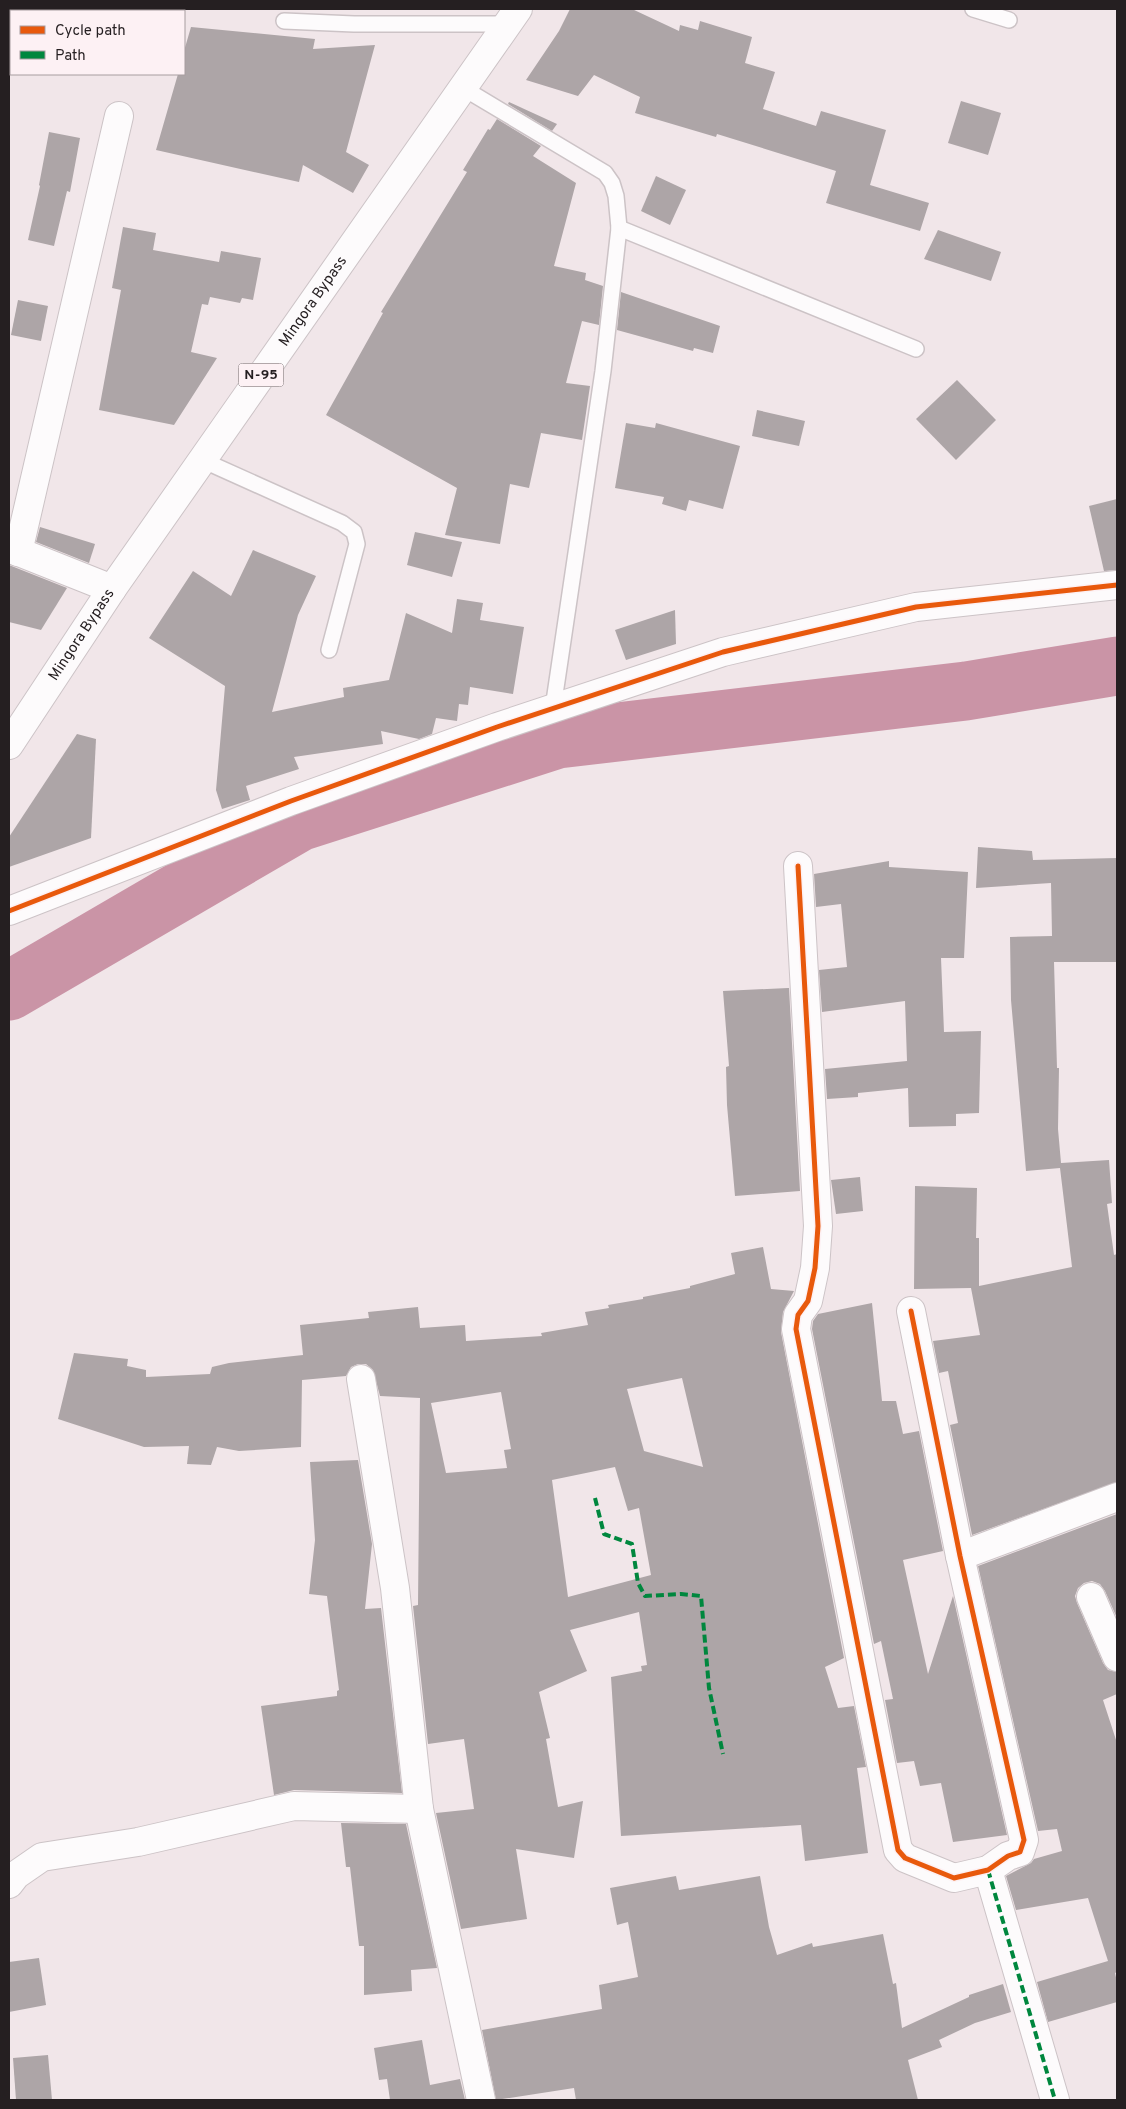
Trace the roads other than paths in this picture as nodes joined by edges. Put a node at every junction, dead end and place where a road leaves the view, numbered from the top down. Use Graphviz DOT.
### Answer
graph roads {
  1 [pos="973,9"];
  2 [pos="512,16"];
  3 [pos="1009,20"];
  4 [pos="284,21"];
  5 [pos="463,88"];
  6 [pos="119,116"];
  7 [pos="618,228"];
  8 [pos="916,349"];
  9 [pos="202,460"];
  10 [pos="14,550"];
  11 [pos="1117,585"];
  12 [pos="112,589"];
  13 [pos="329,650"];
  14 [pos="553,708"];
  15 [pos="9,745"];
  16 [pos="798,866"];
  17 [pos="9,911"];
  18 [pos="911,1311"];
  19 [pos="361,1378"];
  20 [pos="1117,1497"];
  21 [pos="960,1556"];
  22 [pos="1091,1596"];
  23 [pos="1117,1657"];
  24 [pos="418,1809"];
  25 [pos="988,1870"];
  26 [pos="9,1884"];
  27 [pos="481,2100"];
  28 [pos="1055,2100"];
  1 -- 3 [label="lane"];
  2 -- 4 [label="lane"];
  2 -- 5 [label="main road, Mingora Bypass / N-95"];
  5 -- 7 [label="lane"];
  5 -- 9 [label="main road, Mingora Bypass / N-95"];
  6 -- 10 [label="main road"];
  7 -- 8 [label="lane"];
  7 -- 14 [label="lane"];
  9 -- 12 [label="main road, Mingora Bypass / N-95"];
  9 -- 13 [label="lane"];
  10 -- 12 [label="main road"];
  11 -- 14 [label="main road"];
  12 -- 15 [label="main road, Mingora Bypass / N-95"];
  14 -- 17 [label="main road"];
  16 -- 25 [label="main road"];
  18 -- 21 [label="main road"];
  19 -- 24 [label="main road"];
  20 -- 21 [label="main road"];
  21 -- 25 [label="main road"];
  22 -- 23 [label="main road"];
  24 -- 26 [label="main road"];
  24 -- 27 [label="main road"];
  25 -- 28 [label="main road"];
}
